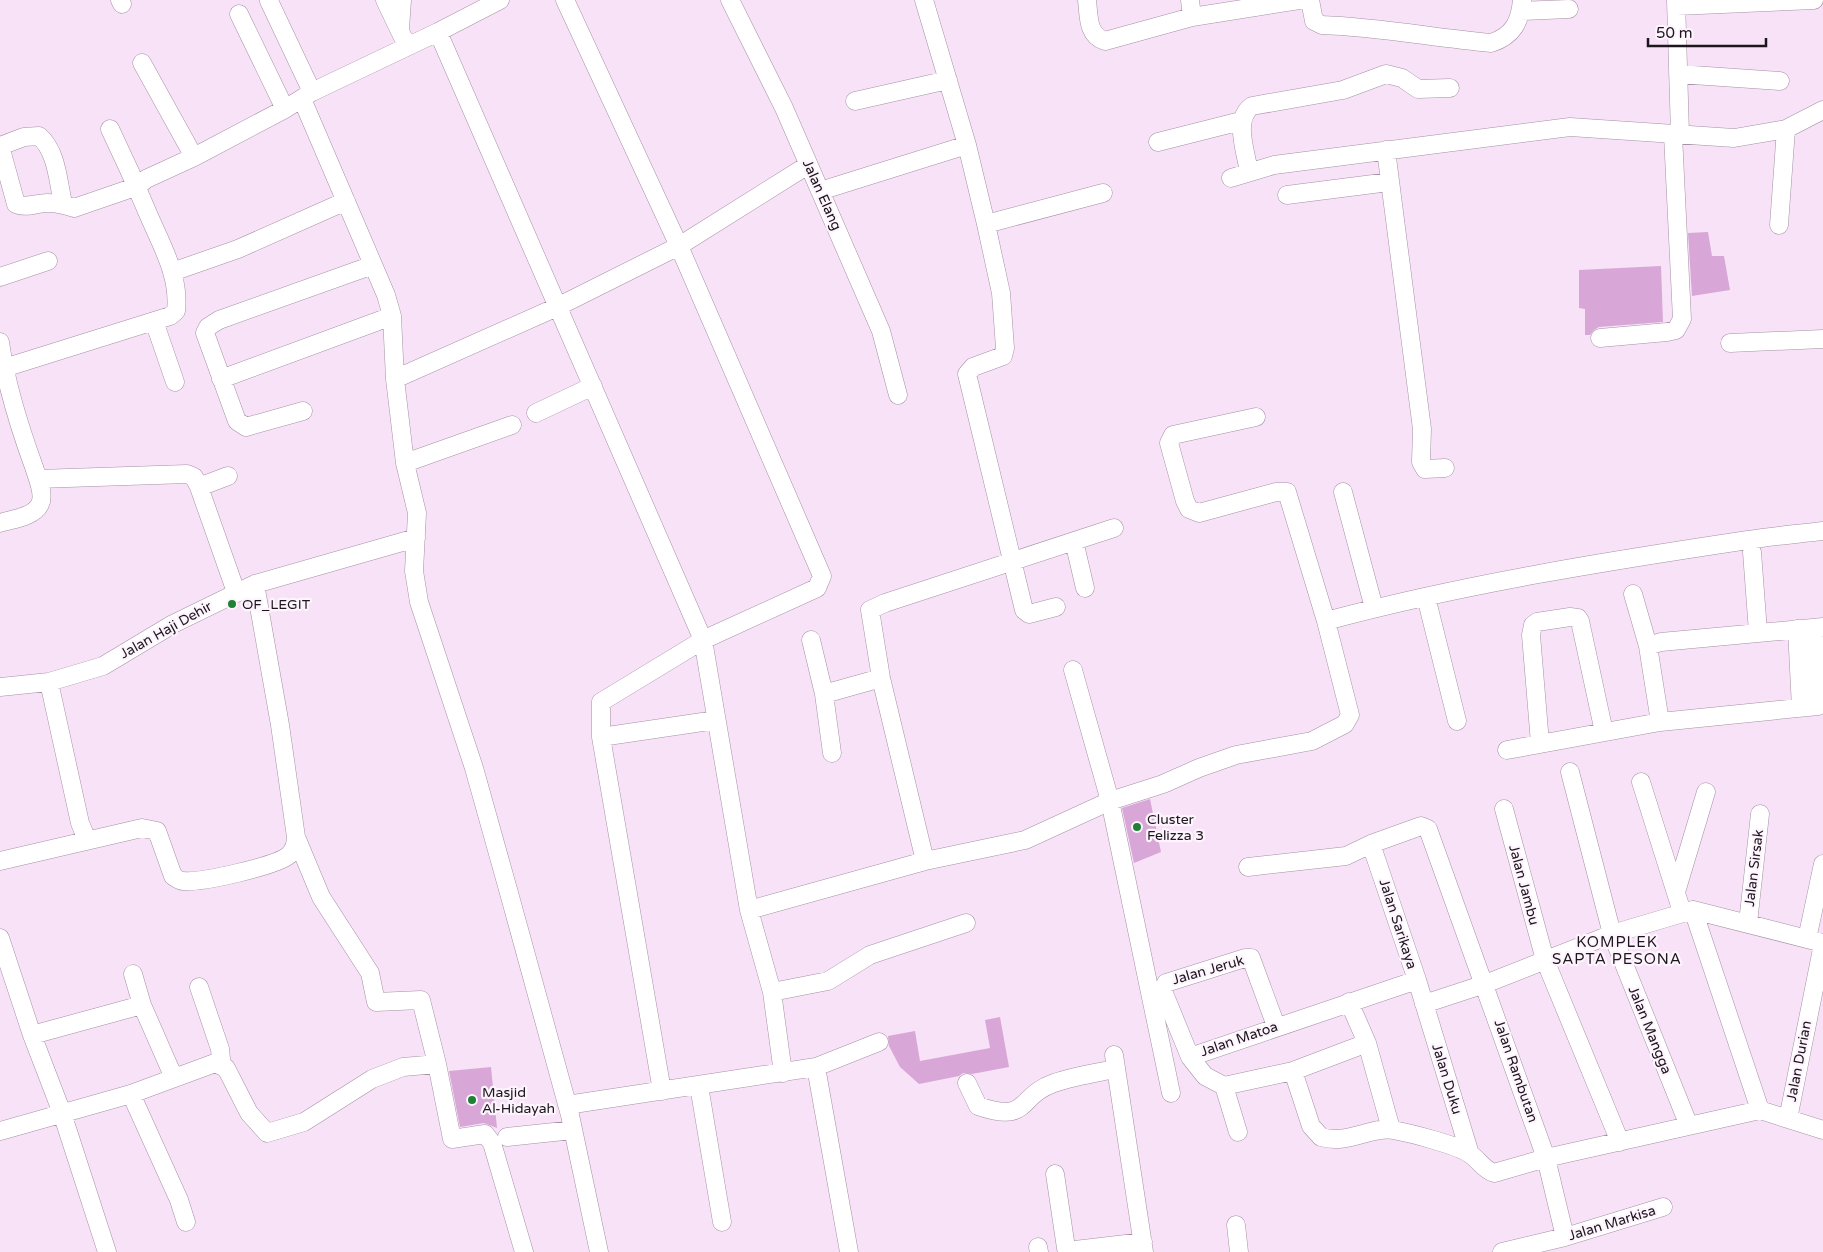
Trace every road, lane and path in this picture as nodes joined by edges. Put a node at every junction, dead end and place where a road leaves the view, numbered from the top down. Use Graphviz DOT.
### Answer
graph roads {
  1 [pos="385,0"];
  2 [pos="402,0"];
  3 [pos="500,0"];
  4 [pos="565,0"];
  5 [pos="730,0"];
  6 [pos="924,0"];
  7 [pos="1087,0"];
  8 [pos="1299,0"];
  9 [pos="1310,0"];
  10 [pos="1814,0"];
  11 [pos="269,1"];
  12 [pos="1677,3"];
  13 [pos="1522,5"];
  14 [pos="1191,9"];
  15 [pos="1570,9"];
  16 [pos="239,14"];
  17 [pos="400,30"];
  18 [pos="438,32"];
  19 [pos="407,46"];
  20 [pos="142,63"];
  21 [pos="1678,74"];
  22 [pos="948,80"];
  23 [pos="1780,81"];
  24 [pos="1450,88"];
  25 [pos="307,95"];
  26 [pos="855,101"];
  27 [pos="285,109"];
  28 [pos="1823,110"];
  29 [pos="1241,120"];
  30 [pos="110,129"];
  31 [pos="1786,129"];
  32 [pos="1676,134"];
  33 [pos="1158,142"];
  34 [pos="967,145"];
  35 [pos="0,146"];
  36 [pos="1386,150"];
  37 [pos="194,157"];
  38 [pos="808,165"];
  39 [pos="1250,172"];
  40 [pos="1231,178"];
  41 [pos="1390,182"];
  42 [pos="138,186"];
  43 [pos="820,191"];
  44 [pos="1103,193"];
  45 [pos="1287,195"];
  46 [pos="346,201"];
  47 [pos="63,203"];
  48 [pos="986,224"];
  49 [pos="1779,225"];
  50 [pos="679,246"];
  51 [pos="48,261"];
  52 [pos="373,265"];
  53 [pos="172,272"];
  54 [pos="0,277"];
  55 [pos="558,307"];
  56 [pos="392,316"];
  57 [pos="154,321"];
  58 [pos="1600,338"];
  59 [pos="1823,339"];
  60 [pos="0,342"];
  61 [pos="1730,343"];
  62 [pos="4,368"];
  63 [pos="221,379"];
  64 [pos="395,379"];
  65 [pos="175,382"];
  66 [pos="592,386"];
  67 [pos="898,395"];
  68 [pos="304,411"];
  69 [pos="536,413"];
  70 [pos="1256,417"];
  71 [pos="512,425"];
  72 [pos="404,463"];
  73 [pos="1445,468"];
  74 [pos="228,476"];
  75 [pos="38,479"];
  76 [pos="199,487"];
  77 [pos="1343,492"];
  78 [pos="0,523"];
  79 [pos="1114,528"];
  80 [pos="1823,530"];
  81 [pos="416,538"];
  82 [pos="1074,541"];
  83 [pos="1752,552"];
  84 [pos="1012,562"];
  85 [pos="255,584"];
  86 [pos="1085,588"];
  87 [pos="236,592"];
  88 [pos="1633,594"];
  89 [pos="1426,597"];
  90 [pos="1056,607"];
  91 [pos="1374,608"];
  92 [pos="1326,621"];
  93 [pos="1812,628"];
  94 [pos="1758,632"];
  95 [pos="704,640"];
  96 [pos="811,640"];
  97 [pos="1648,646"];
  98 [pos="1073,670"];
  99 [pos="881,678"];
  100 [pos="48,682"];
  101 [pos="0,688"];
  102 [pos="824,694"];
  103 [pos="1814,707"];
  104 [pos="716,720"];
  105 [pos="1457,721"];
  106 [pos="1660,722"];
  107 [pos="1604,732"];
  108 [pos="601,737"];
  109 [pos="1540,743"];
  110 [pos="1507,750"];
  111 [pos="832,753"];
  112 [pos="1570,772"];
  113 [pos="1642,782"];
  114 [pos="1706,792"];
  115 [pos="1110,801"];
  116 [pos="1504,809"];
  117 [pos="1760,814"];
  118 [pos="296,837"];
  119 [pos="87,840"];
  120 [pos="1372,844"];
  121 [pos="0,861"];
  122 [pos="924,862"];
  123 [pos="1823,864"];
  124 [pos="1248,867"];
  125 [pos="1676,892"];
  126 [pos="749,910"];
  127 [pos="1687,911"];
  128 [pos="966,923"];
  129 [pos="1748,923"];
  130 [pos="1612,934"];
  131 [pos="0,938"];
  132 [pos="1818,942"];
  133 [pos="1545,960"];
  134 [pos="132,974"];
  135 [pos="1417,980"];
  136 [pos="1485,984"];
  137 [pos="199,987"];
  138 [pos="772,992"];
  139 [pos="1349,1002"];
  140 [pos="1424,1004"];
  141 [pos="142,1005"];
  142 [pos="1276,1026"];
  143 [pos="32,1035"];
  144 [pos="879,1042"];
  145 [pos="1367,1043"];
  146 [pos="1189,1053"];
  147 [pos="215,1063"];
  148 [pos="438,1064"];
  149 [pos="816,1067"];
  150 [pos="1293,1071"];
  151 [pos="783,1073"];
  152 [pos="174,1078"];
  153 [pos="967,1083"];
  154 [pos="699,1086"];
  155 [pos="1224,1086"];
  156 [pos="662,1091"];
  157 [pos="131,1094"];
  158 [pos="1171,1094"];
  159 [pos="568,1105"];
  160 [pos="1760,1110"];
  161 [pos="62,1113"];
  162 [pos="1788,1119"];
  163 [pos="1689,1126"];
  164 [pos="1391,1129"];
  165 [pos="573,1130"];
  166 [pos="1823,1130"];
  167 [pos="0,1131"];
  168 [pos="1238,1132"];
  169 [pos="507,1137"];
  170 [pos="1620,1142"];
  171 [pos="1470,1154"];
  172 [pos="1546,1158"];
  173 [pos="1055,1174"];
  174 [pos="1663,1207"];
  175 [pos="186,1222"];
  176 [pos="722,1222"];
  177 [pos="1236,1225"];
  178 [pos="1565,1237"];
  179 [pos="1144,1247"];
  180 [pos="107,1252"];
  181 [pos="524,1252"];
  182 [pos="599,1252"];
  183 [pos="849,1252"];
  184 [pos="1239,1252"];
  185 [pos="1502,1252"];
  1 -- 17 [label="street"];
  2 -- 17 [label="street"];
  3 -- 18 [label="street"];
  4 -- 50 [label="street"];
  5 -- 38 [label="street, Jalan Elang"];
  6 -- 22 [label="street"];
  7 -- 14 [label="street"];
  8 -- 14 [label="street"];
  9 -- 13 [label="street"];
  10 -- 12 [label="street"];
  11 -- 25 [label="street"];
  12 -- 21 [label="street"];
  13 -- 15 [label="street"];
  16 -- 27 [label="street"];
  17 -- 19 [label="street"];
  18 -- 19 [label="street"];
  18 -- 55 [label="street"];
  19 -- 25 [label="street"];
  20 -- 37 [label="street"];
  21 -- 23 [label="street"];
  21 -- 32 [label="street"];
  22 -- 26 [label="street"];
  22 -- 34 [label="street"];
  24 -- 29 [label="street"];
  25 -- 27 [label="street"];
  25 -- 46 [label="street"];
  27 -- 37 [label="street"];
  28 -- 31 [label="street"];
  29 -- 33 [label="street"];
  29 -- 39 [label="street"];
  30 -- 42 [label="street"];
  31 -- 32 [label="street"];
  31 -- 49 [label="street"];
  32 -- 36 [label="street"];
  32 -- 58 [label="street"];
  34 -- 43 [label="street"];
  34 -- 48 [label="street"];
  35 -- 47 [label="street"];
  35 -- 47 [label="street"];
  36 -- 39 [label="street"];
  36 -- 41 [label="street"];
  37 -- 42 [label="street"];
  38 -- 43 [label="street, Jalan Elang"];
  38 -- 50 [label="street"];
  39 -- 40 [label="street"];
  41 -- 45 [label="street"];
  41 -- 73 [label="street"];
  42 -- 47 [label="street"];
  42 -- 53 [label="street"];
  43 -- 67 [label="street, Jalan Elang"];
  44 -- 48 [label="street"];
  46 -- 52 [label="street"];
  46 -- 53 [label="street"];
  48 -- 84 [label="street"];
  50 -- 55 [label="street"];
  50 -- 95 [label="street"];
  51 -- 54 [label="street"];
  52 -- 56 [label="street"];
  52 -- 63 [label="street"];
  53 -- 57 [label="street"];
  55 -- 64 [label="street"];
  55 -- 66 [label="street"];
  56 -- 63 [label="street"];
  56 -- 64 [label="street"];
  57 -- 62 [label="street"];
  57 -- 65 [label="street"];
  59 -- 61 [label="street"];
  60 -- 62 [label="street"];
  62 -- 75 [label="street"];
  63 -- 68 [label="street"];
  64 -- 72 [label="street"];
  66 -- 69 [label="street"];
  66 -- 95 [label="street"];
  70 -- 92 [label="street"];
  71 -- 72 [label="street"];
  72 -- 81 [label="street"];
  74 -- 76 [label="street"];
  75 -- 76 [label="street"];
  75 -- 78 [label="street"];
  76 -- 87 [label="street"];
  77 -- 91 [label="street"];
  79 -- 82 [label="street"];
  80 -- 89 [label="street"];
  81 -- 85 [label="street, Jalan Haji Dehir"];
  81 -- 159 [label="street"];
  82 -- 84 [label="street"];
  82 -- 86 [label="street"];
  83 -- 94 [label="street"];
  84 -- 90 [label="street"];
  84 -- 99 [label="street"];
  85 -- 87 [label="street, Jalan Haji Dehir"];
  85 -- 118 [label="street"];
  87 -- 100 [label="street, Jalan Haji Dehir"];
  88 -- 97 [label="street"];
  89 -- 91 [label="street"];
  89 -- 105 [label="street"];
  91 -- 92 [label="street"];
  92 -- 115 [label="street"];
  93 -- 94 [label="street"];
  93 -- 103 [label="street"];
  94 -- 97 [label="street"];
  95 -- 104 [label="street"];
  95 -- 108 [label="street"];
  96 -- 102 [label="street"];
  97 -- 106 [label="street"];
  98 -- 115 [label="street"];
  99 -- 102 [label="street"];
  99 -- 122 [label="street"];
  100 -- 101 [label="street, Jalan Haji Dehir"];
  100 -- 119 [label="street"];
  102 -- 111 [label="street"];
  103 -- 106 [label="street"];
  104 -- 108 [label="street"];
  104 -- 126 [label="street"];
  106 -- 107 [label="street"];
  107 -- 109 [label="street"];
  107 -- 109 [label="street"];
  108 -- 156 [label="street"];
  109 -- 110 [label="street"];
  112 -- 130 [label="street, Jalan Mangga"];
  113 -- 125 [label="street"];
  114 -- 125 [label="street"];
  115 -- 122 [label="street"];
  115 -- 158 [label="street"];
  116 -- 133 [label="street, Jalan Jambu"];
  117 -- 129 [label="street, Jalan Sirsak"];
  118 -- 119 [label="street"];
  118 -- 148 [label="street"];
  119 -- 121 [label="street"];
  120 -- 124 [label="street, Jalan Rambutan"];
  120 -- 135 [label="street, Jalan Sarikaya"];
  120 -- 136 [label="street, Jalan Rambutan"];
  122 -- 126 [label="street"];
  123 -- 132 [label="street, Jalan Durian"];
  125 -- 127 [label="street"];
  126 -- 138 [label="street"];
  127 -- 129 [label="street"];
  127 -- 130 [label="street"];
  127 -- 160 [label="street"];
  128 -- 138 [label="street"];
  129 -- 132 [label="street"];
  130 -- 133 [label="street"];
  130 -- 163 [label="street, Jalan Mangga"];
  131 -- 143 [label="street"];
  132 -- 162 [label="street, Jalan Durian"];
  133 -- 136 [label="street"];
  133 -- 170 [label="street, Jalan Jambu"];
  134 -- 141 [label="street"];
  135 -- 139 [label="street, Jalan Matoa"];
  135 -- 140 [label="street, Jalan Sarikaya"];
  136 -- 140 [label="street"];
  136 -- 172 [label="street, Jalan Rambutan"];
  137 -- 147 [label="street"];
  138 -- 151 [label="street"];
  139 -- 142 [label="street, Jalan Matoa"];
  139 -- 145 [label="street"];
  140 -- 171 [label="street, Jalan Duku"];
  141 -- 143 [label="street"];
  141 -- 152 [label="street"];
  142 -- 146 [label="street, Jalan Matoa"];
  142 -- 146 [label="street, Jalan Jeruk"];
  143 -- 161 [label="street"];
  144 -- 149 [label="street"];
  145 -- 150 [label="street"];
  145 -- 164 [label="street"];
  146 -- 155 [label="street, Jalan Matoa"];
  147 -- 148 [label="street"];
  147 -- 152 [label="street"];
  148 -- 181 [label="street"];
  149 -- 151 [label="street"];
  149 -- 183 [label="street"];
  150 -- 155 [label="street"];
  150 -- 164 [label="street"];
  151 -- 154 [label="street"];
  152 -- 157 [label="street"];
  153 -- 179 [label="street"];
  154 -- 156 [label="street"];
  154 -- 176 [label="street"];
  155 -- 168 [label="street"];
  156 -- 159 [label="street"];
  157 -- 161 [label="street"];
  157 -- 175 [label="street"];
  159 -- 165 [label="street"];
  160 -- 162 [label="street"];
  160 -- 163 [label="street"];
  161 -- 167 [label="street"];
  161 -- 180 [label="street"];
  162 -- 166 [label="street"];
  163 -- 170 [label="street"];
  164 -- 171 [label="street"];
  165 -- 169 [label="street"];
  165 -- 182 [label="street"];
  170 -- 172 [label="street"];
  171 -- 172 [label="street"];
  172 -- 178 [label="street, Jalan Rambutan"];
  173 -- 179 [label="street"];
  174 -- 178 [label="street, Jalan Markisa"];
  177 -- 184 [label="street"];
  178 -- 185 [label="street, Jalan Markisa"];
}
